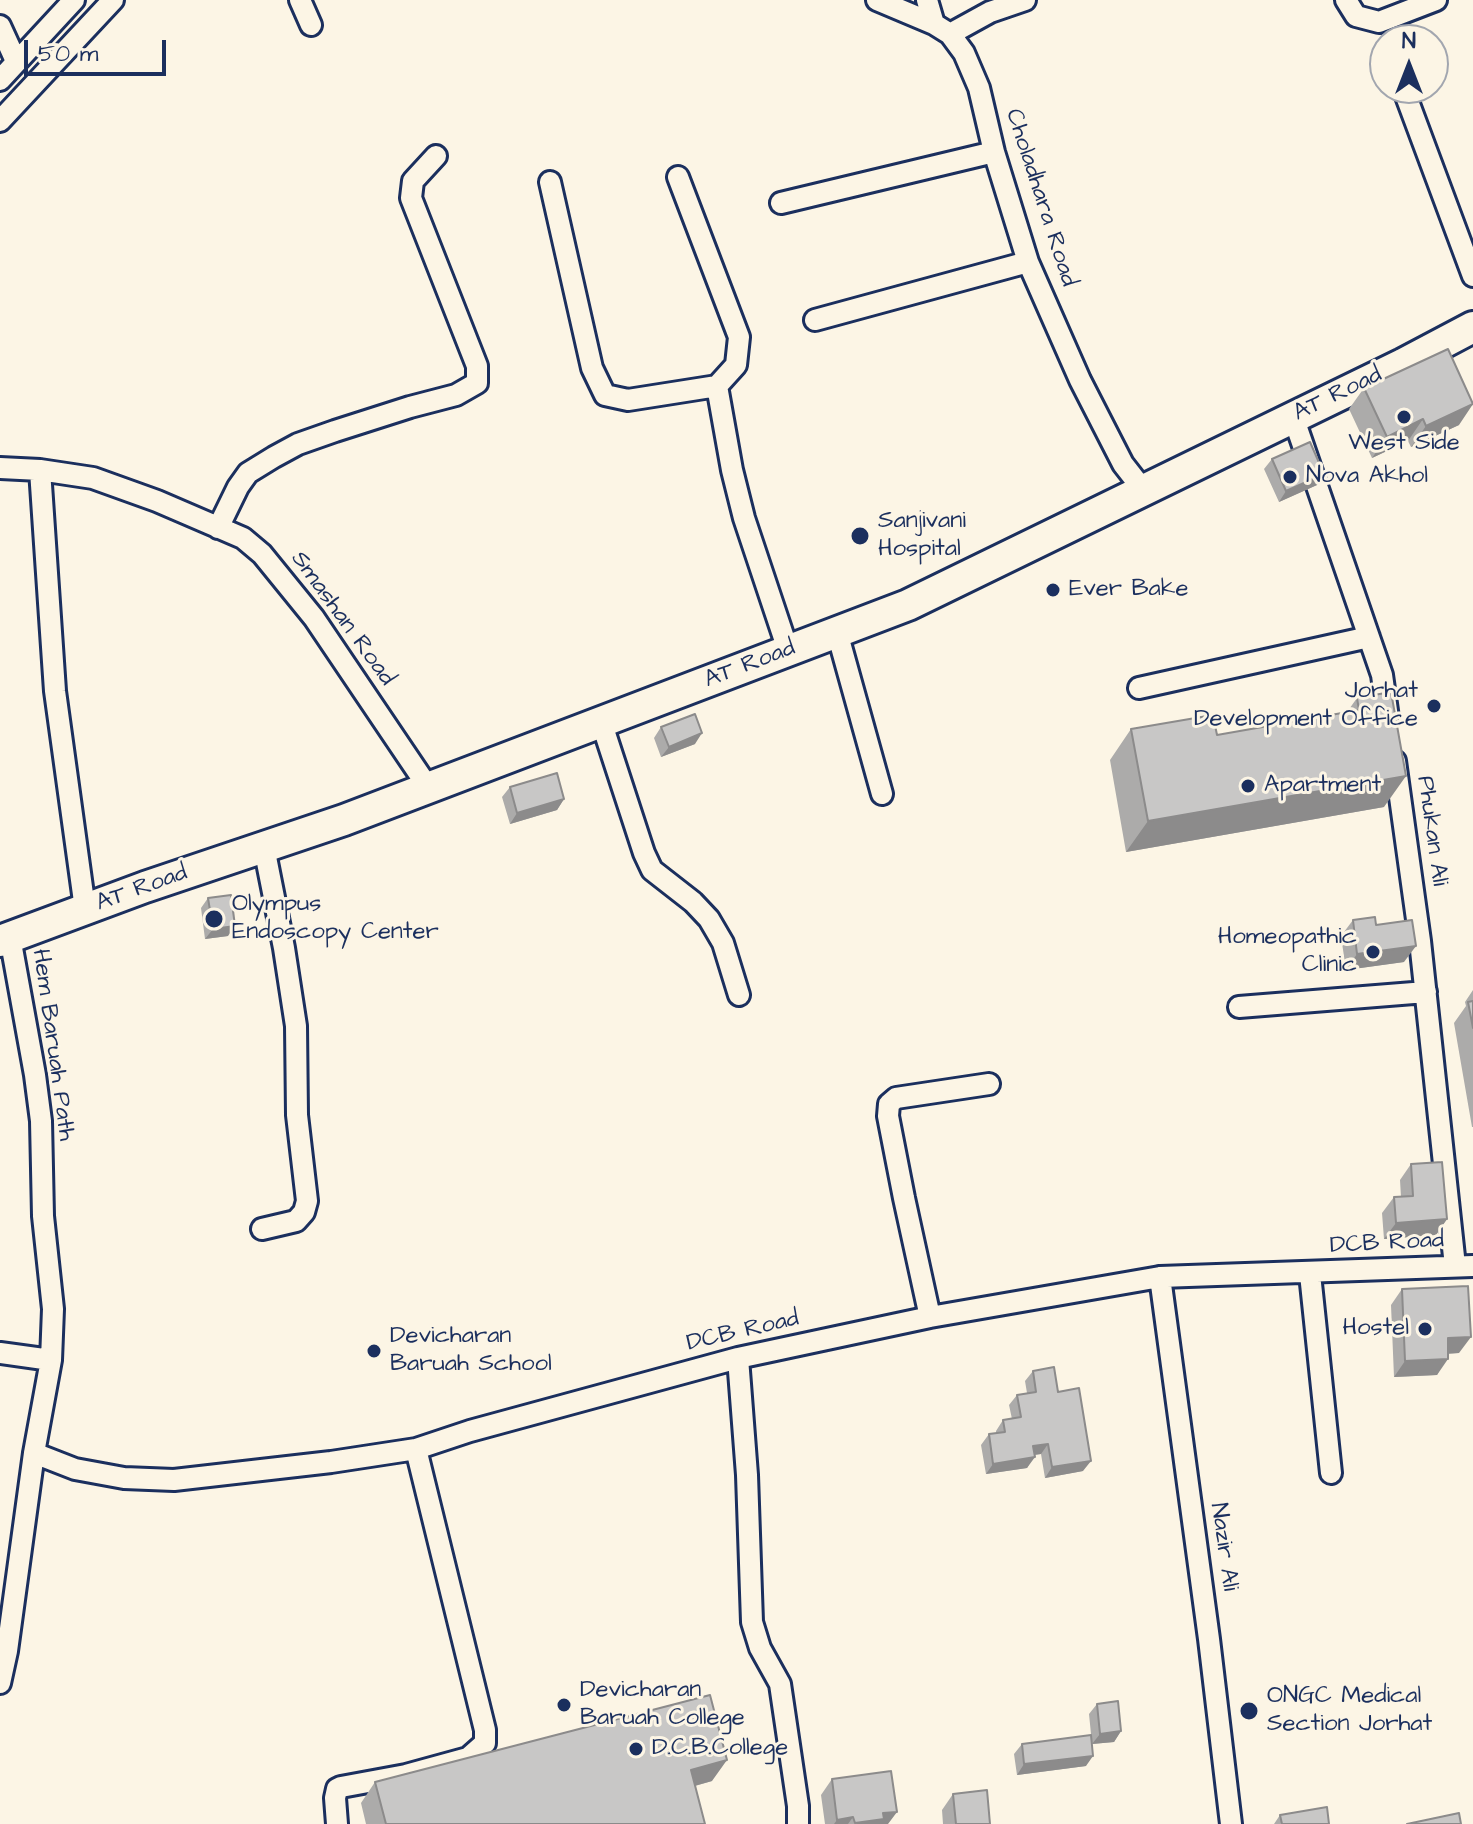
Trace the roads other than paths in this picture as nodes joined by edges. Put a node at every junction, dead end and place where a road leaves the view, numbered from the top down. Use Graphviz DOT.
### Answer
graph roads {
  1 [pos="74,0"];
  2 [pos="113,0"];
  3 [pos="300,0"];
  4 [pos="877,0"];
  5 [pos="927,0"];
  6 [pos="1025,0"];
  7 [pos="1346,0"];
  8 [pos="1436,0"];
  9 [pos="1370,24"];
  10 [pos="1394,24"];
  11 [pos="311,25"];
  12 [pos="0,26"];
  13 [pos="942,29"];
  14 [pos="16,61"];
  15 [pos="0,80"];
  16 [pos="1409,104"];
  17 [pos="0,121"];
  18 [pos="994,152"];
  19 [pos="436,156"];
  20 [pos="678,177"];
  21 [pos="550,182"];
  22 [pos="781,203"];
  23 [pos="1028,262"];
  24 [pos="1473,276"];
  25 [pos="815,320"];
  26 [pos="1473,327"];
  27 [pos="717,386"];
  28 [pos="1291,418"];
  29 [pos="0,468"];
  30 [pos="40,470"];
  31 [pos="1144,491"];
  32 [pos="218,528"];
  33 [pos="837,632"];
  34 [pos="1369,637"];
  35 [pos="788,650"];
  36 [pos="1139,688"];
  37 [pos="601,721"];
  38 [pos="428,787"];
  39 [pos="882,794"];
  40 [pos="264,847"];
  41 [pos="85,909"];
  42 [pos="5,939"];
  43 [pos="1426,992"];
  44 [pos="739,995"];
  45 [pos="1239,1007"];
  46 [pos="989,1084"];
  47 [pos="262,1229"];
  48 [pos="1464,1266"];
  49 [pos="1310,1274"];
  50 [pos="1160,1277"];
  51 [pos="930,1317"];
  52 [pos="0,1353"];
  53 [pos="738,1358"];
  54 [pos="51,1360"];
  55 [pos="416,1449"];
  56 [pos="34,1453"];
  57 [pos="1331,1473"];
  58 [pos="0,1683"];
  59 [pos="337,1824"];
  60 [pos="798,1824"];
  61 [pos="1231,1824"];
  1 -- 14 [label="street"];
  2 -- 17 [label="street"];
  3 -- 11 [label="street"];
  4 -- 13 [label="street"];
  5 -- 13 [label="street, Choladhara Road"];
  6 -- 13 [label="street"];
  7 -- 9 [label="street"];
  8 -- 10 [label="street"];
  12 -- 14 [label="street"];
  13 -- 18 [label="street, Choladhara Road"];
  14 -- 15 [label="street"];
  16 -- 24 [label="street"];
  18 -- 22 [label="street"];
  18 -- 23 [label="street, Choladhara Road"];
  19 -- 32 [label="street"];
  20 -- 27 [label="street"];
  21 -- 27 [label="street"];
  23 -- 25 [label="street"];
  23 -- 31 [label="street, Choladhara Road"];
  26 -- 28 [label="highway, AT Road"];
  27 -- 35 [label="street"];
  28 -- 31 [label="highway, AT Road"];
  28 -- 34 [label="street, Phukan Ali"];
  29 -- 30 [label="street, Smashan Road"];
  30 -- 32 [label="street, Smashan Road"];
  30 -- 41 [label="street"];
  31 -- 33 [label="highway, AT Road"];
  32 -- 38 [label="street, Smashan Road"];
  33 -- 35 [label="highway, AT Road"];
  33 -- 39 [label="street"];
  34 -- 36 [label="street"];
  34 -- 43 [label="street, Phukan Ali"];
  35 -- 37 [label="highway, AT Road"];
  37 -- 38 [label="highway, AT Road"];
  37 -- 44 [label="street"];
  38 -- 40 [label="highway, AT Road"];
  40 -- 41 [label="highway, AT Road"];
  40 -- 47 [label="street"];
  41 -- 42 [label="highway, AT Road"];
  42 -- 54 [label="street, Hem Baruah Path"];
  43 -- 45 [label="street"];
  43 -- 48 [label="street, Phukan Ali"];
  46 -- 51 [label="street"];
  48 -- 49 [label="street, DCB Road"];
  49 -- 50 [label="street, DCB Road"];
  49 -- 57 [label="street"];
  50 -- 51 [label="street, DCB Road"];
  50 -- 61 [label="street, Nazir Ali"];
  51 -- 53 [label="street, DCB Road"];
  52 -- 54 [label="street"];
  53 -- 55 [label="street, DCB Road"];
  53 -- 60 [label="street"];
  54 -- 56 [label="street, Hem Baruah Path"];
  55 -- 56 [label="street, DCB Road"];
  55 -- 59 [label="street"];
  56 -- 58 [label="street, Hem Baruah Path"];
}
